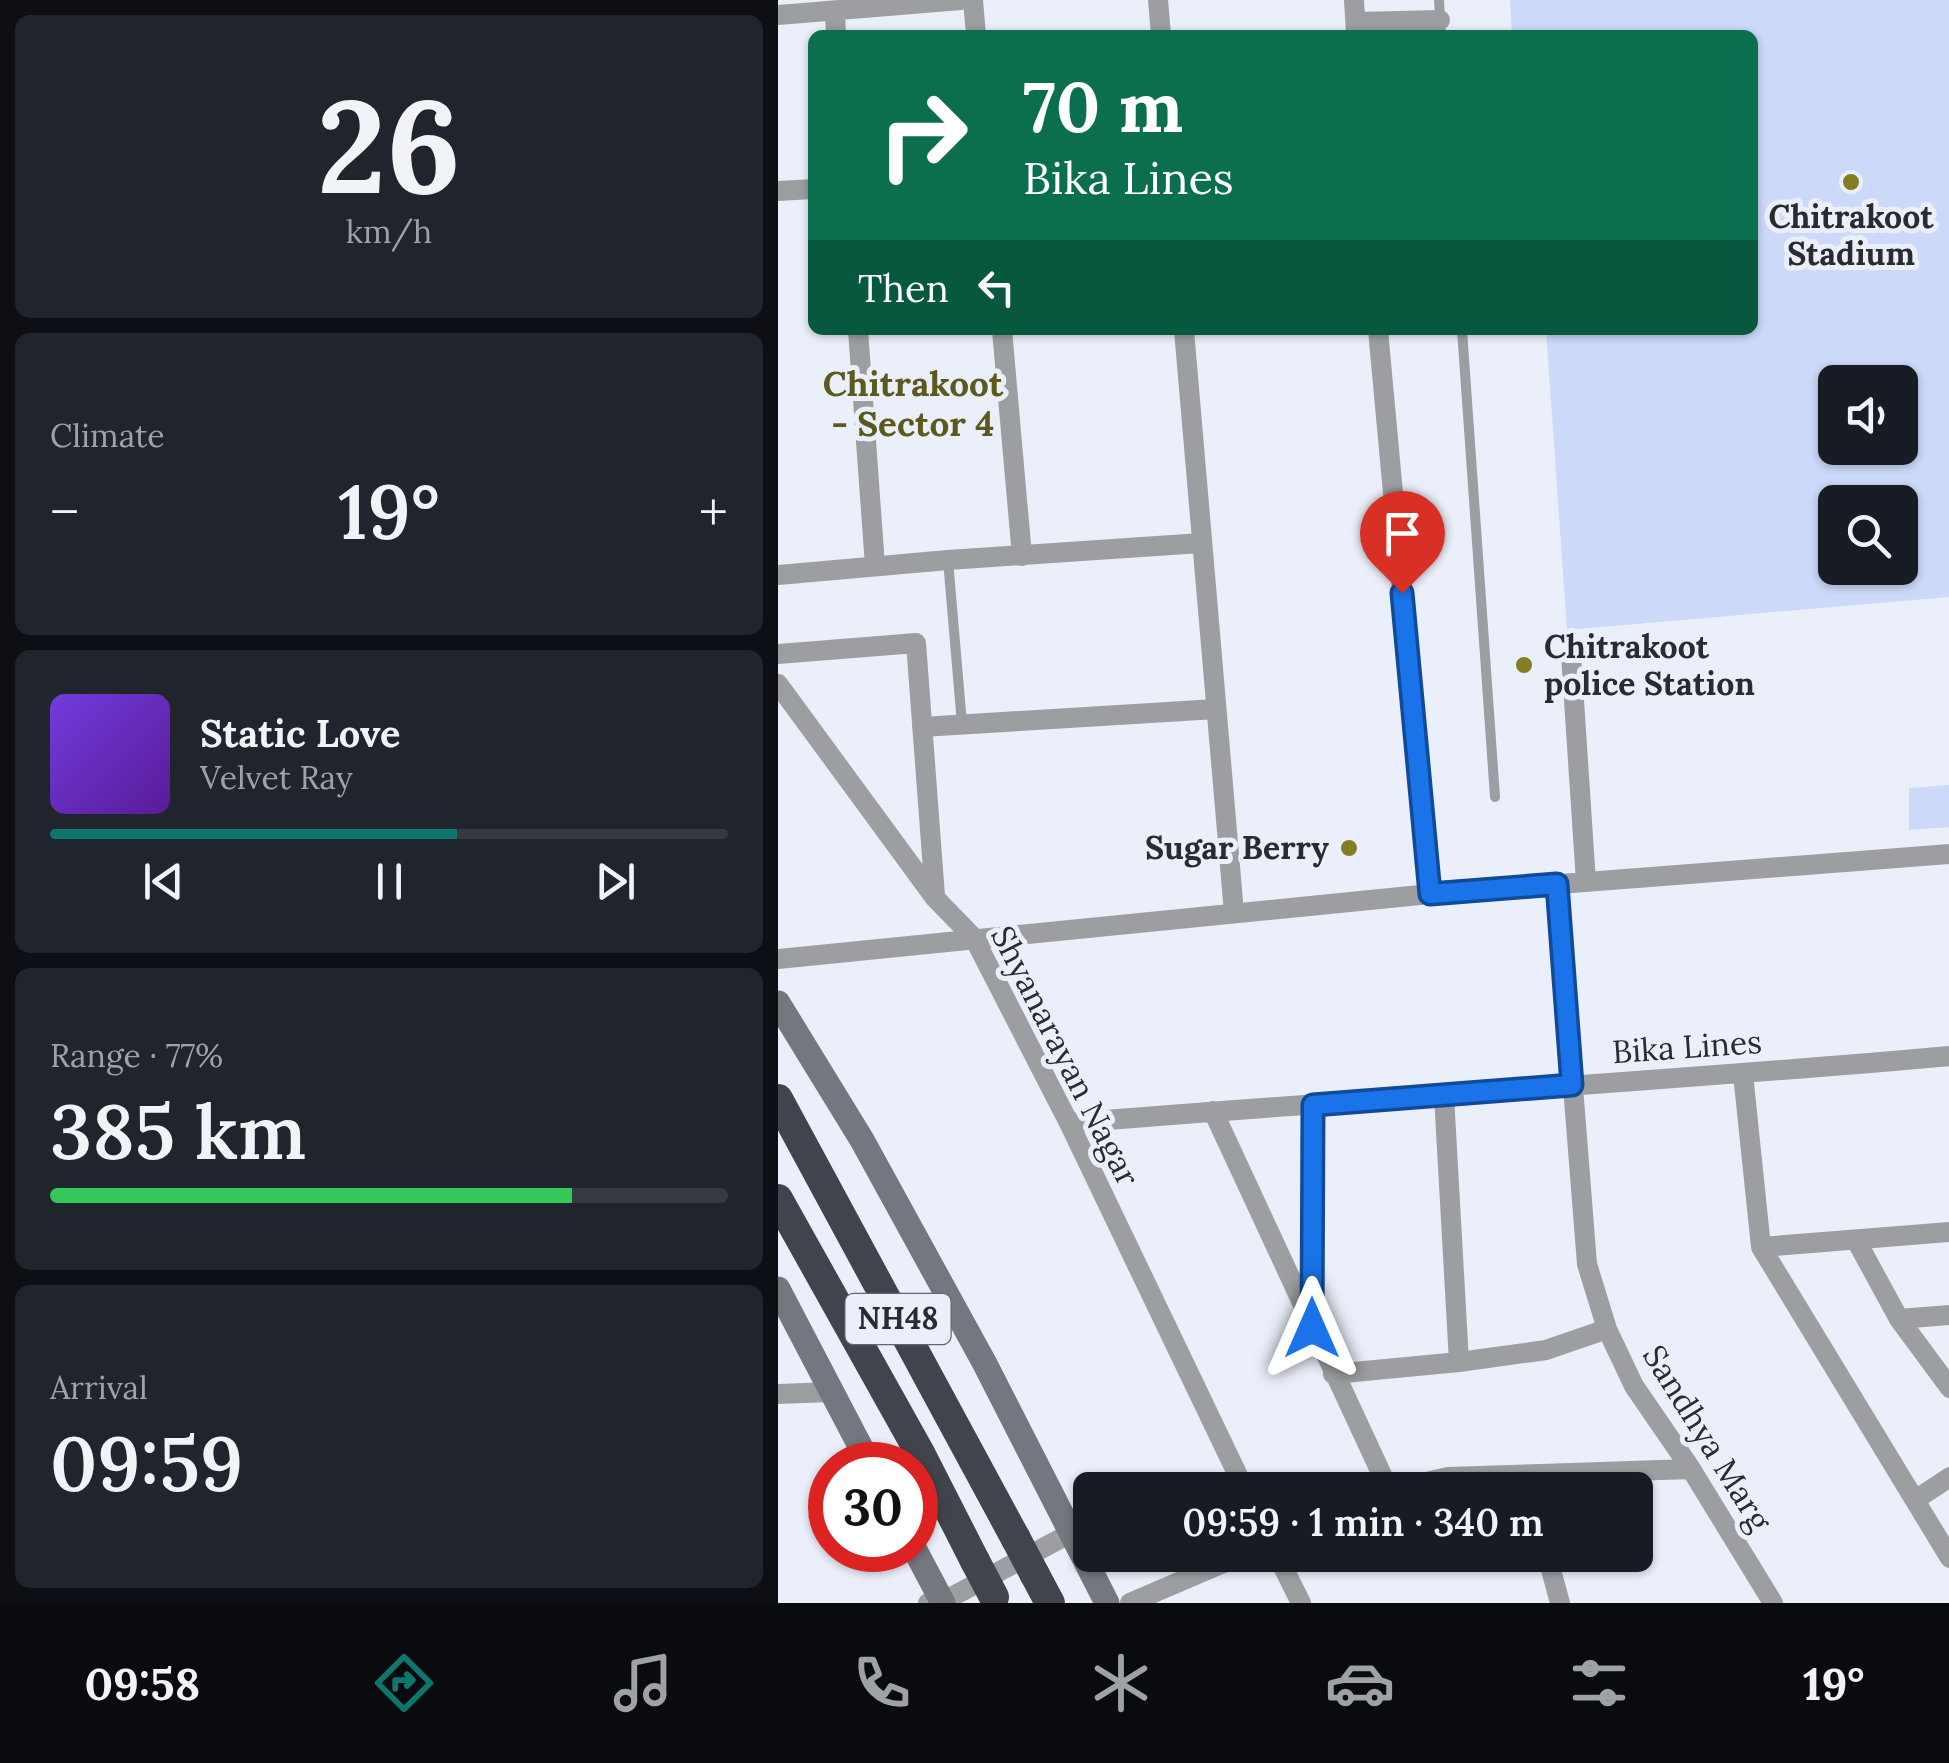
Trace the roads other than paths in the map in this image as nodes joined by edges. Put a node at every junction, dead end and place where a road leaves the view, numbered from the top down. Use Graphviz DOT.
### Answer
graph roads {
  1 [pos="962,0"];
  2 [pos="973,0"];
  3 [pos="1158,0"];
  4 [pos="1354,0"];
  5 [pos="834,11"];
  6 [pos="778,16"];
  7 [pos="1440,18"];
  8 [pos="1356,28"];
  9 [pos="836,30"];
  10 [pos="976,30"];
  11 [pos="1161,30"];
  12 [pos="808,189"];
  13 [pos="778,192"];
  14 [pos="858,335"];
  15 [pos="1002,335"];
  16 [pos="1184,335"];
  17 [pos="1378,335"];
  18 [pos="1462,335"];
  19 [pos="1201,543"];
  20 [pos="1022,556"];
  21 [pos="948,560"];
  22 [pos="875,566"];
  23 [pos="778,575"];
  24 [pos="778,654"];
  25 [pos="1570,655"];
  26 [pos="778,684"];
  27 [pos="1216,709"];
  28 [pos="962,724"];
  29 [pos="922,727"];
  30 [pos="1494,797"];
  31 [pos="1950,854"];
  32 [pos="1586,882"];
  33 [pos="1557,884"];
  34 [pos="1430,894"];
  35 [pos="935,898"];
  36 [pos="1234,913"];
  37 [pos="974,938"];
  38 [pos="778,959"];
  39 [pos="778,1003"];
  40 [pos="1950,1056"];
  41 [pos="1744,1074"];
  42 [pos="1572,1085"];
  43 [pos="1444,1096"];
  44 [pos="778,1099"];
  45 [pos="1313,1105"];
  46 [pos="1214,1111"];
  47 [pos="1069,1123"];
  48 [pos="778,1200"];
  49 [pos="1950,1232"];
  50 [pos="1856,1240"];
  51 [pos="1761,1247"];
  52 [pos="778,1290"];
  53 [pos="1950,1316"];
  54 [pos="1898,1320"];
  55 [pos="1312,1328"];
  56 [pos="1606,1329"];
  57 [pos="1459,1362"];
  58 [pos="1334,1374"];
  59 [pos="1950,1388"];
  60 [pos="831,1392"];
  61 [pos="778,1394"];
  62 [pos="858,1442"];
  63 [pos="1691,1469"];
  64 [pos="1236,1472"];
  65 [pos="1381,1472"];
  66 [pos="1653,1472"];
  67 [pos="1950,1478"];
  68 [pos="1916,1500"];
  69 [pos="1071,1533"];
  70 [pos="1950,1558"];
  71 [pos="926,1572"];
  72 [pos="1202,1572"];
  73 [pos="1285,1572"];
  74 [pos="1552,1572"];
  75 [pos="996,1600"];
  76 [pos="942,1602"];
  77 [pos="928,1603"];
  78 [pos="1050,1603"];
  79 [pos="1107,1603"];
  80 [pos="1130,1603"];
  81 [pos="1301,1603"];
  82 [pos="1560,1603"];
  83 [pos="1774,1603"];
  1 -- 5 [label="street"];
  2 -- 10 [label="street"];
  3 -- 11 [label="street"];
  4 -- 8 [label="street"];
  5 -- 6 [label="street"];
  5 -- 9 [label="street"];
  7 -- 8 [label="street"];
  12 -- 13 [label="street"];
  14 -- 22 [label="street"];
  15 -- 20 [label="street"];
  16 -- 19 [label="street"];
  17 -- 34 [label="street"];
  18 -- 30 [label="lane"];
  19 -- 20 [label="street"];
  19 -- 27 [label="street"];
  20 -- 21 [label="street"];
  21 -- 22 [label="street"];
  21 -- 28 [label="lane"];
  22 -- 23 [label="street"];
  24 -- 29 [label="street"];
  25 -- 32 [label="street"];
  26 -- 35 [label="street, Shyanarayan Nagar"];
  27 -- 28 [label="street"];
  27 -- 36 [label="street"];
  28 -- 29 [label="street"];
  29 -- 35 [label="street"];
  31 -- 32 [label="street"];
  32 -- 33 [label="street"];
  33 -- 34 [label="street"];
  33 -- 42 [label="street, Sandhya Marg"];
  34 -- 36 [label="street"];
  35 -- 37 [label="street, Shyanarayan Nagar"];
  36 -- 37 [label="street"];
  37 -- 38 [label="street"];
  37 -- 47 [label="street, Shyanarayan Nagar"];
  39 -- 69 [label="street"];
  40 -- 41 [label="street, Bika Lines"];
  41 -- 42 [label="street, Bika Lines"];
  41 -- 51 [label="street"];
  42 -- 43 [label="street, Bika Lines"];
  42 -- 56 [label="street, Sandhya Marg"];
  43 -- 45 [label="street, Bika Lines"];
  43 -- 57 [label="street"];
  44 -- 78 [label="highway, NH48, bridge"];
  45 -- 46 [label="street, Bika Lines"];
  45 -- 55 [label="street"];
  46 -- 47 [label="street, Bika Lines"];
  46 -- 55 [label="street"];
  47 -- 64 [label="street, Shyanarayan Nagar"];
  48 -- 75 [label="highway, NH48, bridge"];
  49 -- 50 [label="street"];
  50 -- 51 [label="street"];
  50 -- 54 [label="street"];
  51 -- 68 [label="street"];
  52 -- 60 [label="street"];
  53 -- 54 [label="street"];
  54 -- 59 [label="street"];
  55 -- 58 [label="street"];
  56 -- 57 [label="street"];
  56 -- 63 [label="street, Sandhya Marg"];
  57 -- 58 [label="street"];
  58 -- 65 [label="street"];
  60 -- 61 [label="street"];
  60 -- 62 [label="street"];
  63 -- 66 [label="street"];
  63 -- 83 [label="street, Sandhya Marg"];
  67 -- 68 [label="street"];
  68 -- 70 [label="street"];
  69 -- 76 [label="street"];
  69 -- 79 [label="street"];
  71 -- 76 [label="street"];
  72 -- 80 [label="street"];
  73 -- 81 [label="street"];
  74 -- 82 [label="street"];
  76 -- 77 [label="street"];
}
